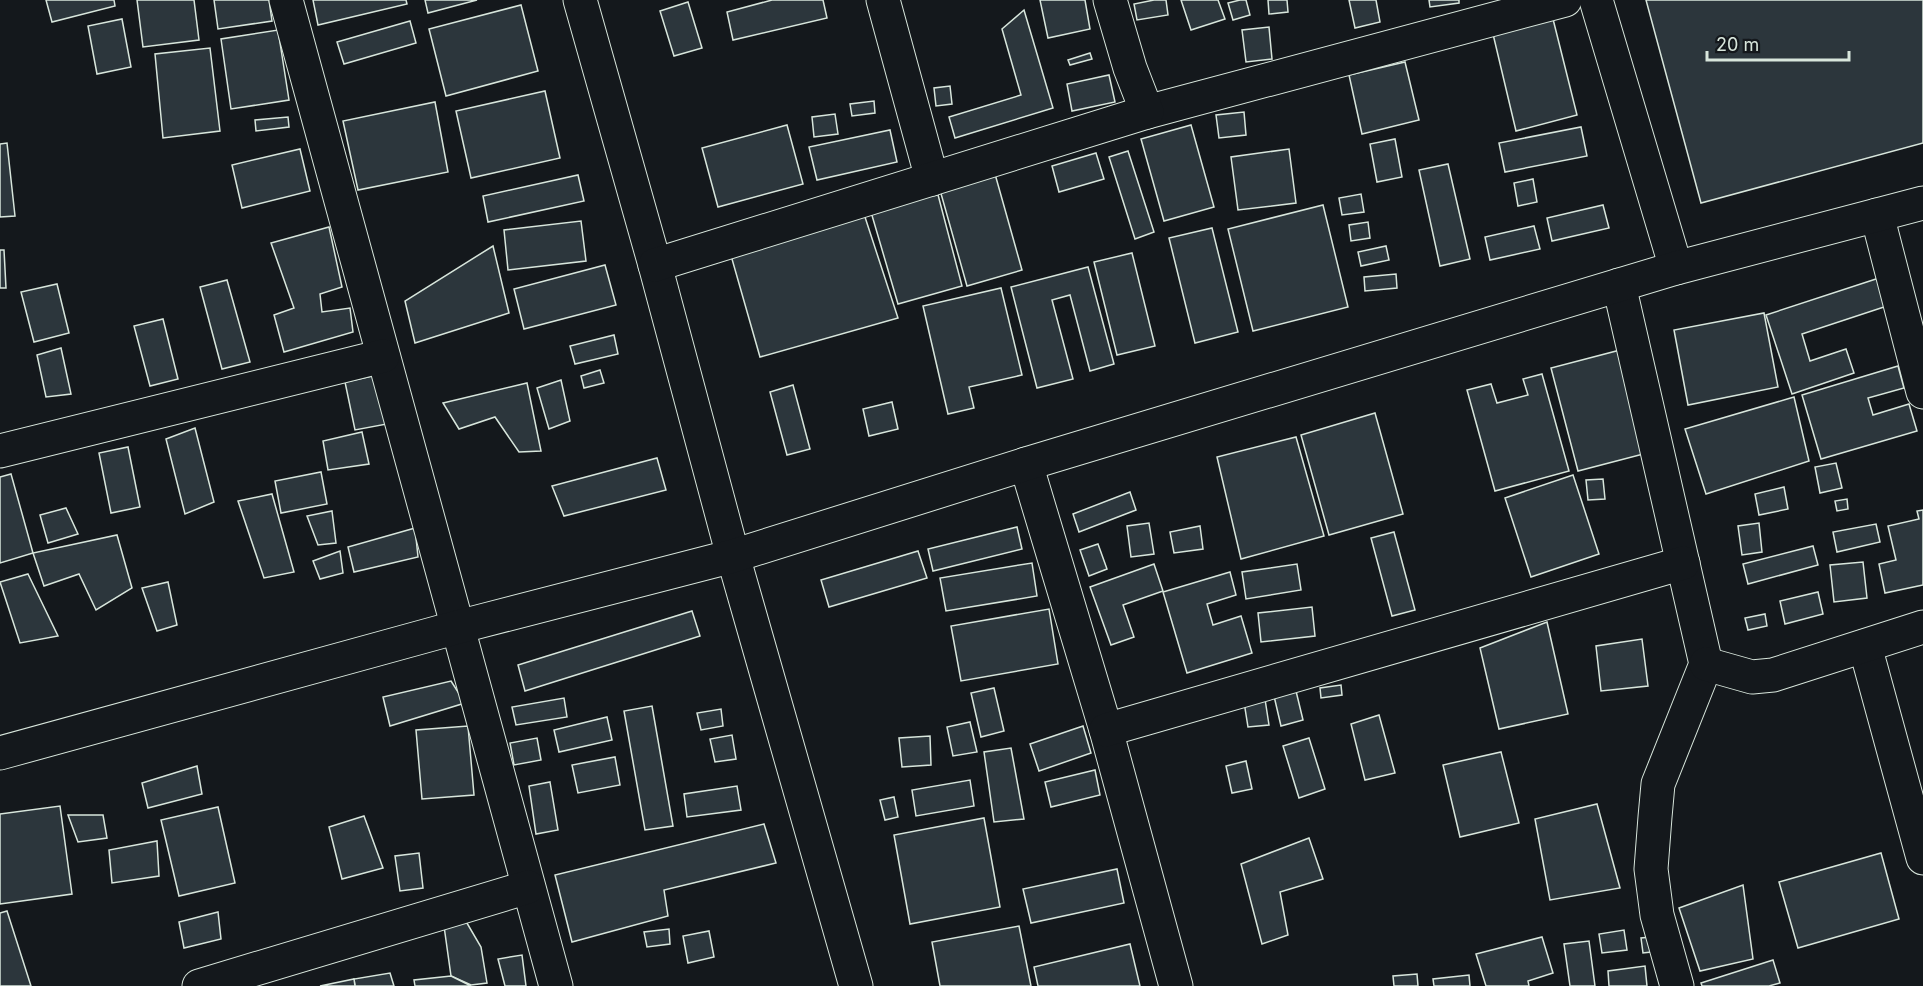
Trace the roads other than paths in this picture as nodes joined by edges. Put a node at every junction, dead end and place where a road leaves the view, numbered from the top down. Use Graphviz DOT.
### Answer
graph roads {
  1 [pos="285,0"];
  2 [pos="580,0"];
  3 [pos="883,0"];
  4 [pos="1110,0"];
  5 [pos="1565,0"];
  6 [pos="1596,0"];
  7 [pos="1146,112"];
  8 [pos="932,179"];
  9 [pos="1923,203"];
  10 [pos="1877,215"];
  11 [pos="655,265"];
  12 [pos="1676,268"];
  13 [pos="1619,285"];
  14 [pos="383,356"];
  15 [pos="1923,393"];
  16 [pos="0,451"];
  17 [pos="1026,464"];
  18 [pos="733,556"];
  19 [pos="1683,563"];
  20 [pos="458,627"];
  21 [pos="1923,627"];
  22 [pos="1865,646"];
  23 [pos="1706,664"];
  24 [pos="1106,730"];
  25 [pos="0,753"];
  26 [pos="1923,858"];
  27 [pos="528,887"];
  28 [pos="199,986"];
  29 [pos="556,986"];
  30 [pos="856,986"];
  31 [pos="1176,986"];
  32 [pos="1677,986"];
  1 -- 14 [label="street"];
  2 -- 11 [label="street"];
  3 -- 8 [label="street"];
  4 -- 7 [label="street"];
  5 -- 7 [label="street"];
  6 -- 12 [label="street"];
  7 -- 8 [label="street"];
  8 -- 11 [label="street"];
  9 -- 10 [label="street"];
  10 -- 12 [label="street"];
  10 -- 15 [label="street"];
  11 -- 18 [label="street"];
  12 -- 13 [label="street"];
  13 -- 17 [label="street"];
  13 -- 19 [label="street"];
  14 -- 16 [label="street"];
  14 -- 20 [label="street"];
  17 -- 18 [label="street"];
  17 -- 24 [label="street"];
  18 -- 20 [label="street"];
  18 -- 30 [label="street"];
  19 -- 23 [label="street"];
  19 -- 24 [label="street"];
  20 -- 25 [label="street"];
  20 -- 27 [label="street"];
  21 -- 22 [label="street"];
  22 -- 23 [label="street"];
  22 -- 26 [label="street"];
  23 -- 32 [label="street"];
  24 -- 31 [label="street"];
  27 -- 28 [label="street"];
  27 -- 29 [label="street"];
}
